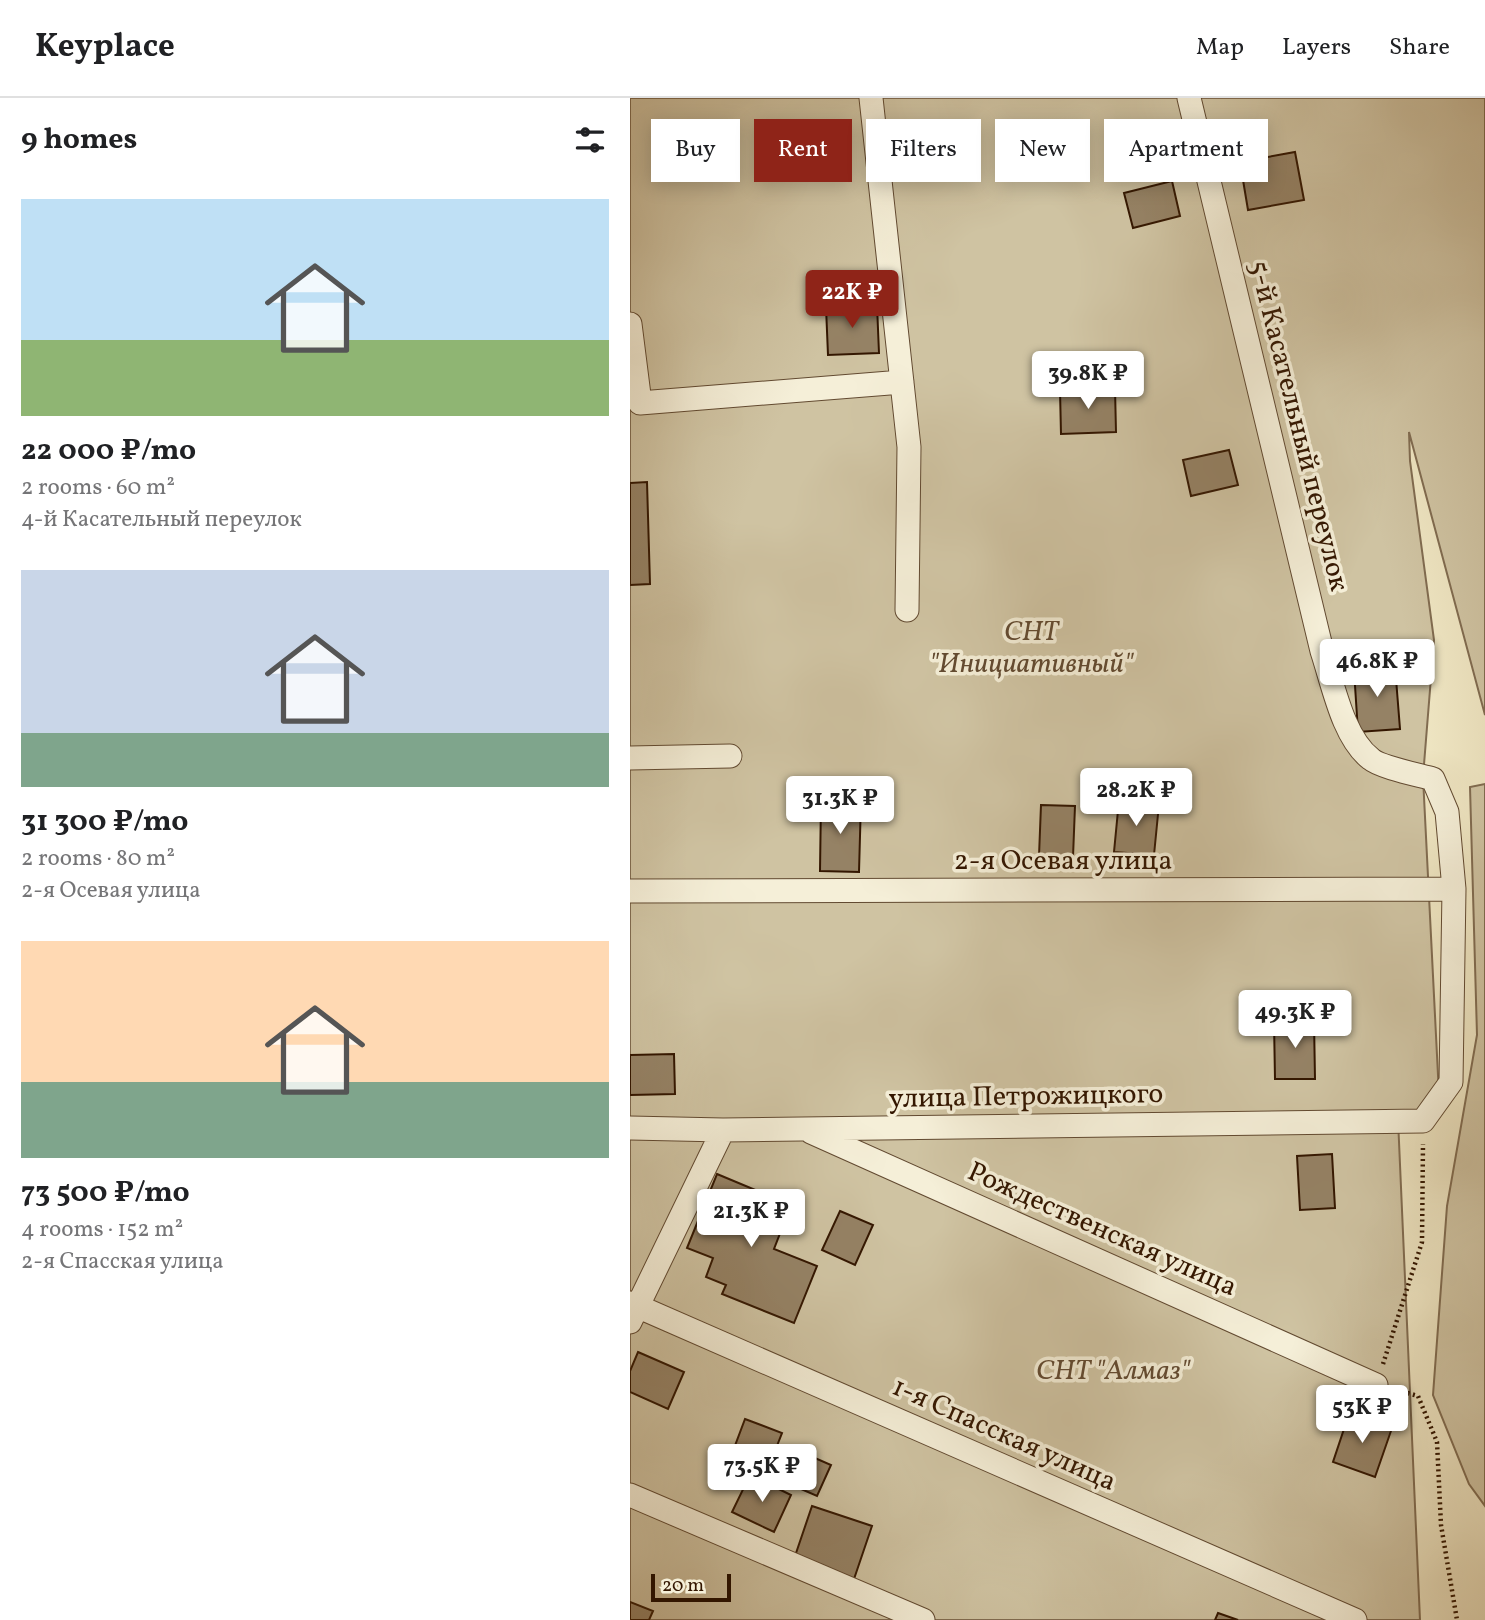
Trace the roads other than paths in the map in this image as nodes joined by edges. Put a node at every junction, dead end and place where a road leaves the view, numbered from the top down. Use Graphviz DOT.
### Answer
graph roads {
  1 [pos="871,98"];
  2 [pos="1189,98"];
  3 [pos="630,324"];
  4 [pos="902,382"];
  5 [pos="907,610"];
  6 [pos="730,756"];
  7 [pos="630,758"];
  8 [pos="1454,889"];
  9 [pos="630,891"];
  10 [pos="1423,1121"];
  11 [pos="630,1128"];
  12 [pos="805,1129"];
  13 [pos="723,1130"];
  14 [pos="632,1311"];
  15 [pos="1376,1385"];
  16 [pos="630,1495"];
  17 [pos="923,1620"];
  18 [pos="1355,1620"];
  1 -- 4 [label="street"];
  2 -- 8 [label="street, 5-й Касательный переулок"];
  3 -- 4 [label="street"];
  4 -- 5 [label="street"];
  6 -- 7 [label="street"];
  8 -- 9 [label="street, 2-я Осевая улица"];
  8 -- 10 [label="street, 5-й Касательный переулок"];
  10 -- 12 [label="street, улица Петрожицкого"];
  11 -- 13 [label="street, улица Петрожицкого"];
  12 -- 13 [label="street, улица Петрожицкого"];
  12 -- 15 [label="street, Рождественская улица"];
  13 -- 14 [label="street"];
  14 -- 18 [label="street, 1-я Спасская улица"];
  16 -- 17 [label="street"];
}
